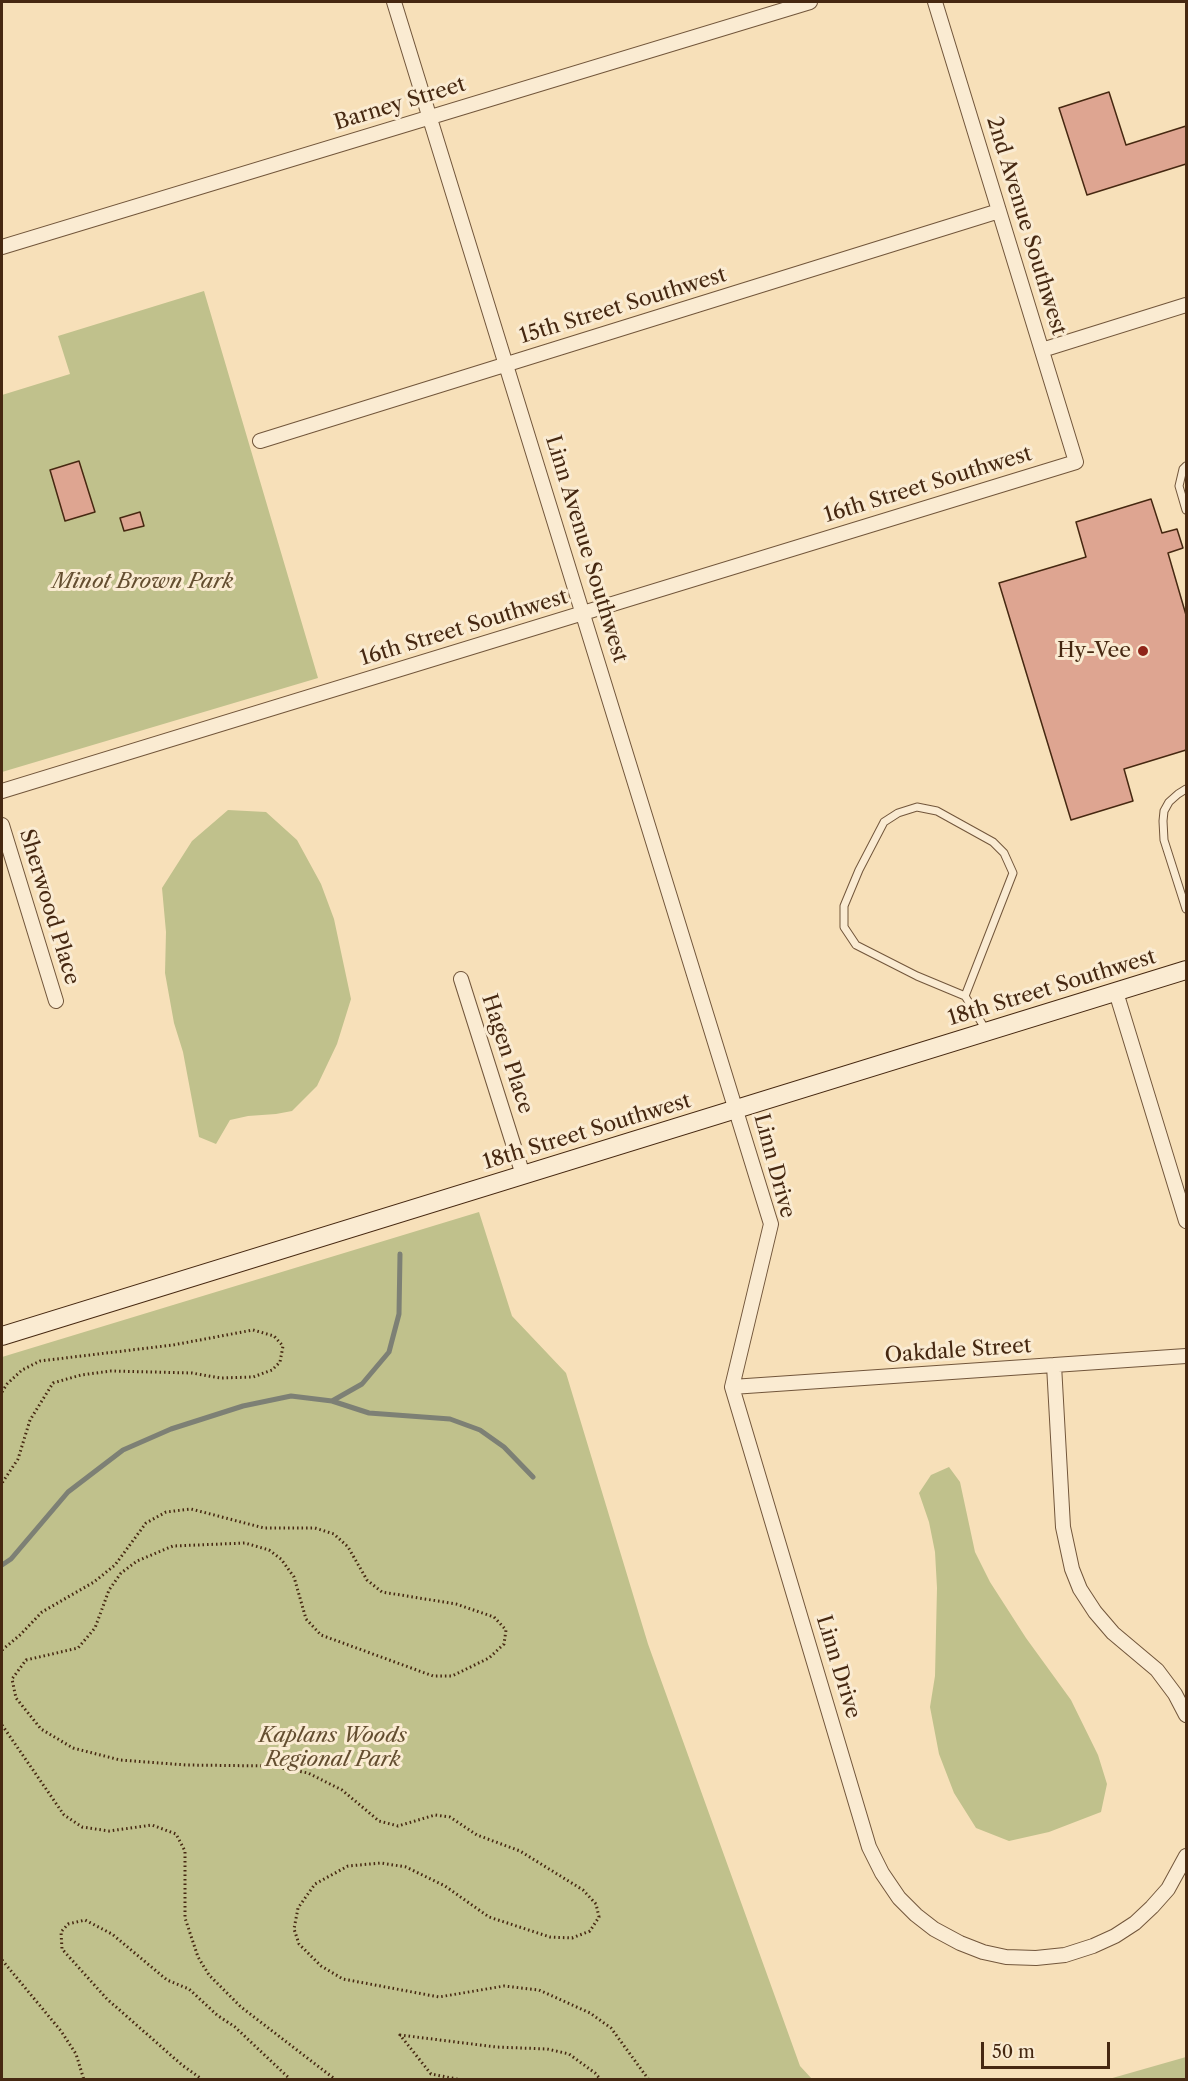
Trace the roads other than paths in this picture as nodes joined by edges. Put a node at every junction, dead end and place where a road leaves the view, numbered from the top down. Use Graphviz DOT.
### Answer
graph roads {
  1 [pos="394,2"];
  2 [pos="810,2"];
  3 [pos="935,2"];
  4 [pos="430,117"];
  5 [pos="999,212"];
  6 [pos="2,248"];
  7 [pos="1186,305"];
  8 [pos="1041,350"];
  9 [pos="506,364"];
  10 [pos="260,441"];
  11 [pos="1076,462"];
  12 [pos="1186,466"];
  13 [pos="1186,510"];
  14 [pos="583,613"];
  15 [pos="1186,789"];
  16 [pos="2,791"];
  17 [pos="2,825"];
  18 [pos="1186,909"];
  19 [pos="1186,970"];
  20 [pos="461,979"];
  21 [pos="1116,992"];
  22 [pos="965,996"];
  23 [pos="56,1001"];
  24 [pos="987,1032"];
  25 [pos="737,1109"];
  26 [pos="523,1175"];
  27 [pos="1186,1221"];
  28 [pos="2,1336"];
  29 [pos="1186,1356"];
  30 [pos="1054,1365"];
  31 [pos="732,1387"];
  32 [pos="1186,1715"];
  33 [pos="1186,1856"];
  1 -- 4 [label="street, Linn Avenue Southwest"];
  2 -- 4 [label="street, Barney Street"];
  3 -- 5 [label="street, 2nd Avenue Southwest"];
  4 -- 6 [label="street, Barney Street"];
  4 -- 9 [label="street, Linn Avenue Southwest"];
  5 -- 8 [label="street, 2nd Avenue Southwest"];
  5 -- 9 [label="street, 15th Street Southwest"];
  7 -- 8 [label="street"];
  8 -- 11 [label="street, 2nd Avenue Southwest"];
  9 -- 10 [label="street, 15th Street Southwest"];
  9 -- 14 [label="street, Linn Avenue Southwest"];
  11 -- 14 [label="street, 16th Street Southwest"];
  12 -- 13 [label="lane"];
  14 -- 16 [label="street, 16th Street Southwest"];
  14 -- 25 [label="street, Linn Avenue Southwest"];
  15 -- 18 [label="lane"];
  17 -- 23 [label="street, Sherwood Place"];
  19 -- 21 [label="street, 18th Street Southwest"];
  20 -- 26 [label="street, Hagen Place"];
  21 -- 24 [label="street, 18th Street Southwest"];
  21 -- 27 [label="street"];
  22 -- 22 [label="lane"];
  22 -- 24 [label="lane"];
  24 -- 25 [label="street, 18th Street Southwest"];
  25 -- 26 [label="street, 18th Street Southwest"];
  25 -- 31 [label="street, Linn Drive"];
  26 -- 28 [label="street, 18th Street Southwest"];
  29 -- 30 [label="street, Oakdale Street"];
  30 -- 31 [label="street, Oakdale Street"];
  30 -- 32 [label="street"];
  31 -- 33 [label="street, Linn Drive"];
}
